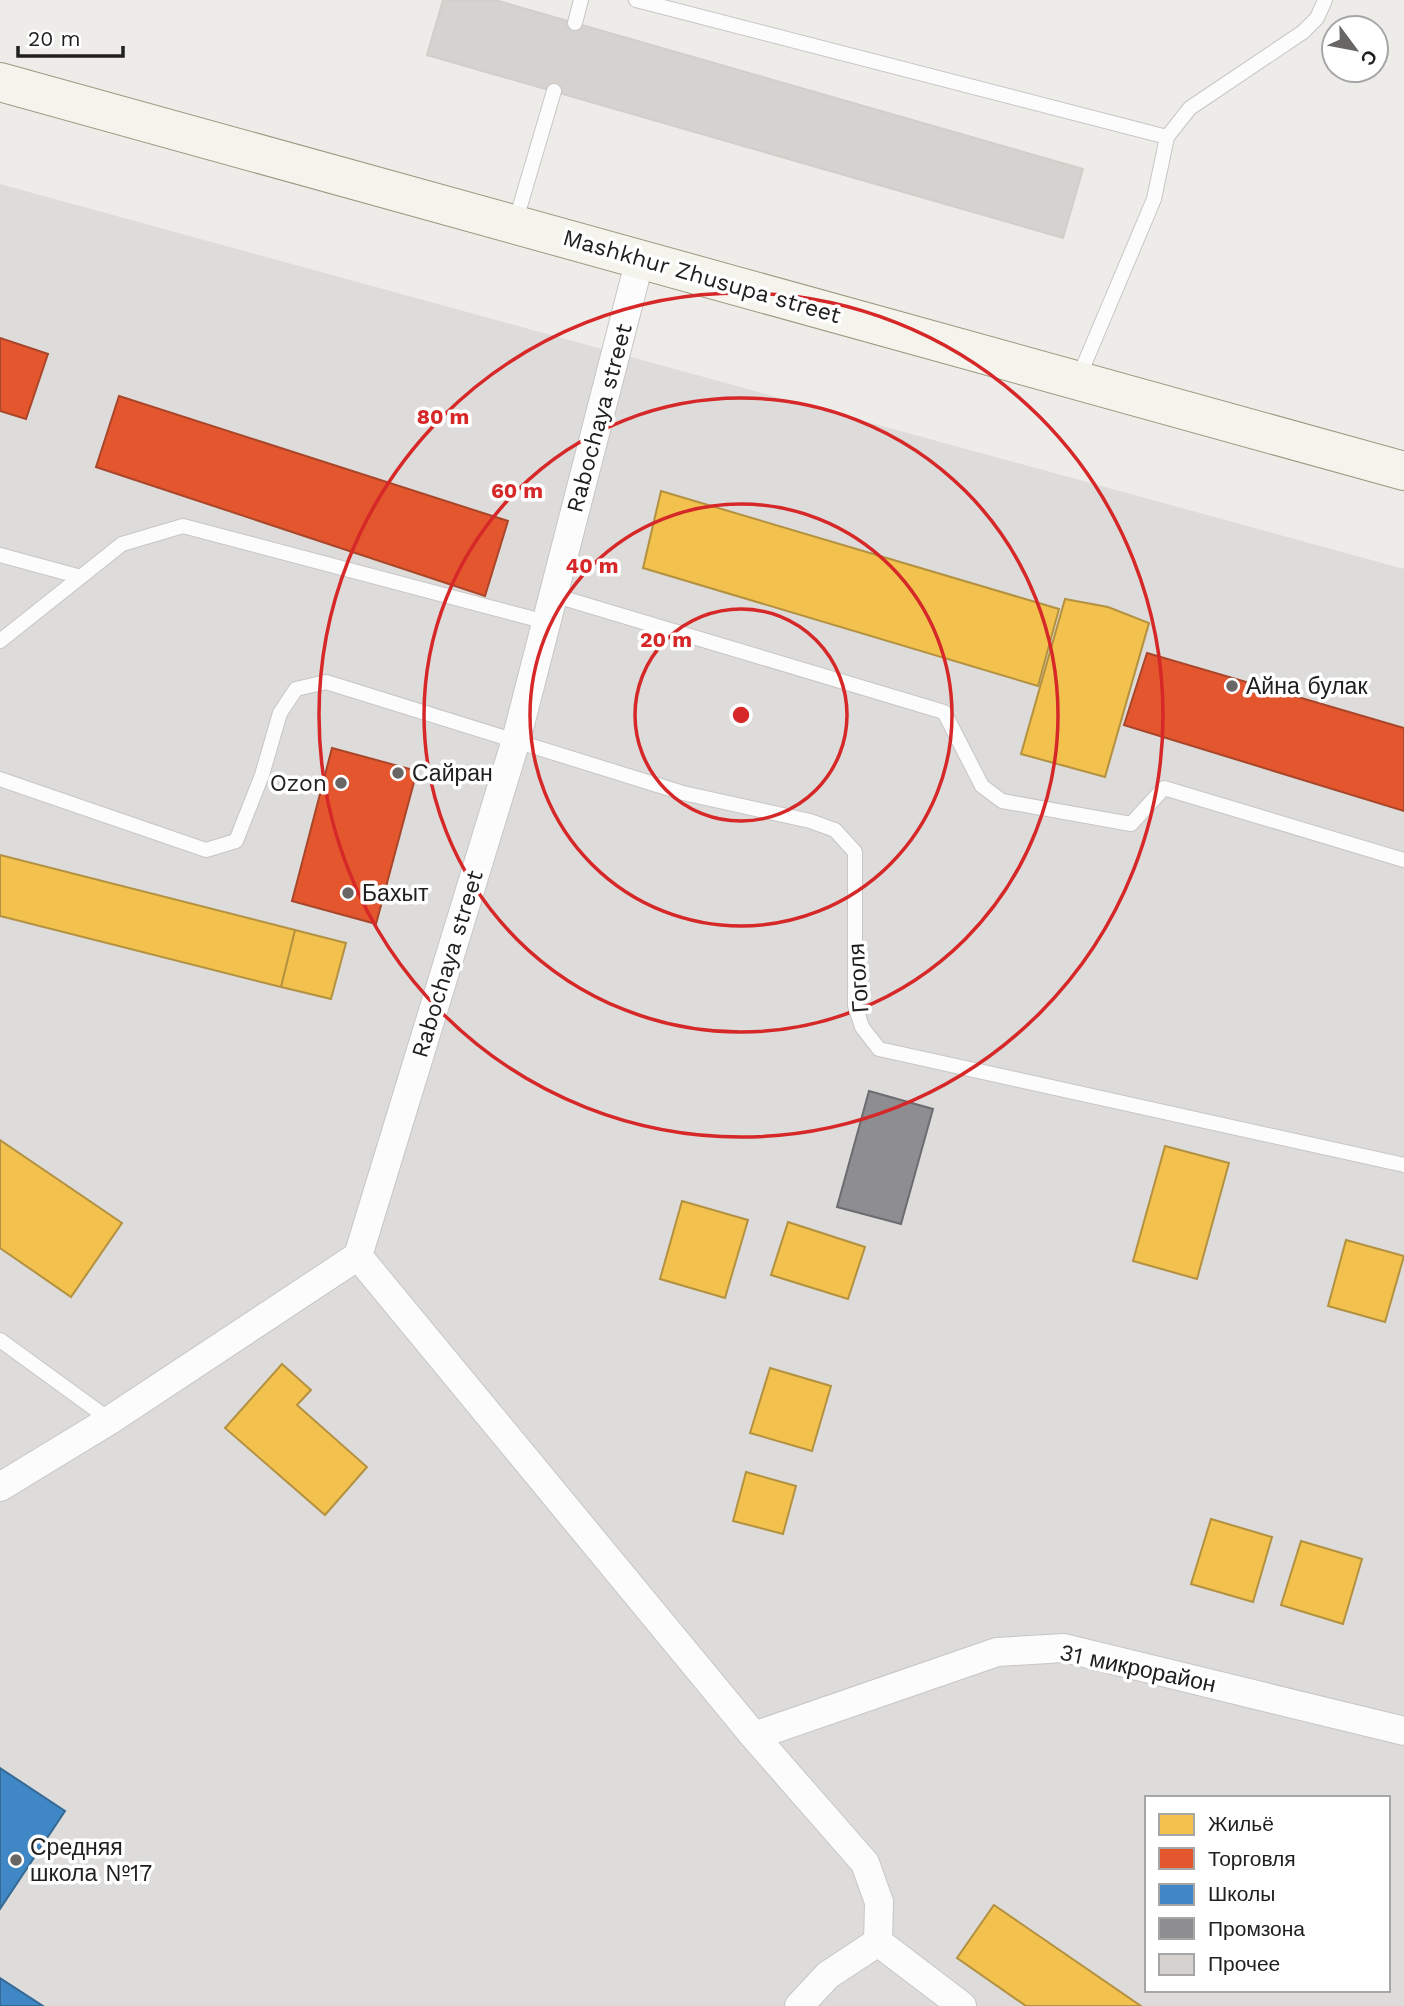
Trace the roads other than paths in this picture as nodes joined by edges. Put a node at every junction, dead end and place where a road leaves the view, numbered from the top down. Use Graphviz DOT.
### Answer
graph roads {
  1 [pos="581,0"];
  2 [pos="636,0"];
  3 [pos="1325,0"];
  4 [pos="575,23"];
  5 [pos="0,82"];
  6 [pos="554,91"];
  7 [pos="1167,137"];
  8 [pos="515,224"];
  9 [pos="640,260"];
  10 [pos="1077,380"];
  11 [pos="1404,471"];
  12 [pos="0,555"];
  13 [pos="81,576"];
  14 [pos="553,595"];
  15 [pos="546,622"];
  16 [pos="0,641"];
  17 [pos="516,740"];
  18 [pos="0,779"];
  19 [pos="1404,860"];
  20 [pos="1404,1165"];
  21 [pos="358,1256"];
  22 [pos="0,1340"];
  23 [pos="110,1420"];
  24 [pos="0,1486"];
  25 [pos="1404,1731"];
  26 [pos="754,1736"];
  27 [pos="878,1942"];
  28 [pos="799,2006"];
  29 [pos="962,2006"];
  1 -- 4 [label="lane"];
  2 -- 7 [label="lane"];
  3 -- 7 [label="lane"];
  5 -- 8 [label="main road, Mashkhur Zhusupa street"];
  6 -- 8 [label="lane"];
  7 -- 10 [label="lane"];
  8 -- 9 [label="main road, Mashkhur Zhusupa street"];
  9 -- 10 [label="main road, Mashkhur Zhusupa street"];
  9 -- 14 [label="street, Rabochaya street"];
  10 -- 11 [label="main road, Mashkhur Zhusupa street"];
  12 -- 13 [label="lane"];
  13 -- 15 [label="lane"];
  13 -- 16 [label="lane"];
  14 -- 15 [label="street, Rabochaya street"];
  14 -- 19 [label="lane"];
  15 -- 17 [label="street, Rabochaya street"];
  17 -- 18 [label="lane, Гоголя"];
  17 -- 20 [label="lane, Гоголя"];
  17 -- 21 [label="street, Rabochaya street"];
  21 -- 23 [label="street"];
  21 -- 26 [label="street"];
  22 -- 23 [label="lane"];
  23 -- 24 [label="street"];
  25 -- 26 [label="street, 31 микрорайон"];
  26 -- 27 [label="street"];
  27 -- 28 [label="street"];
  27 -- 29 [label="street"];
}
